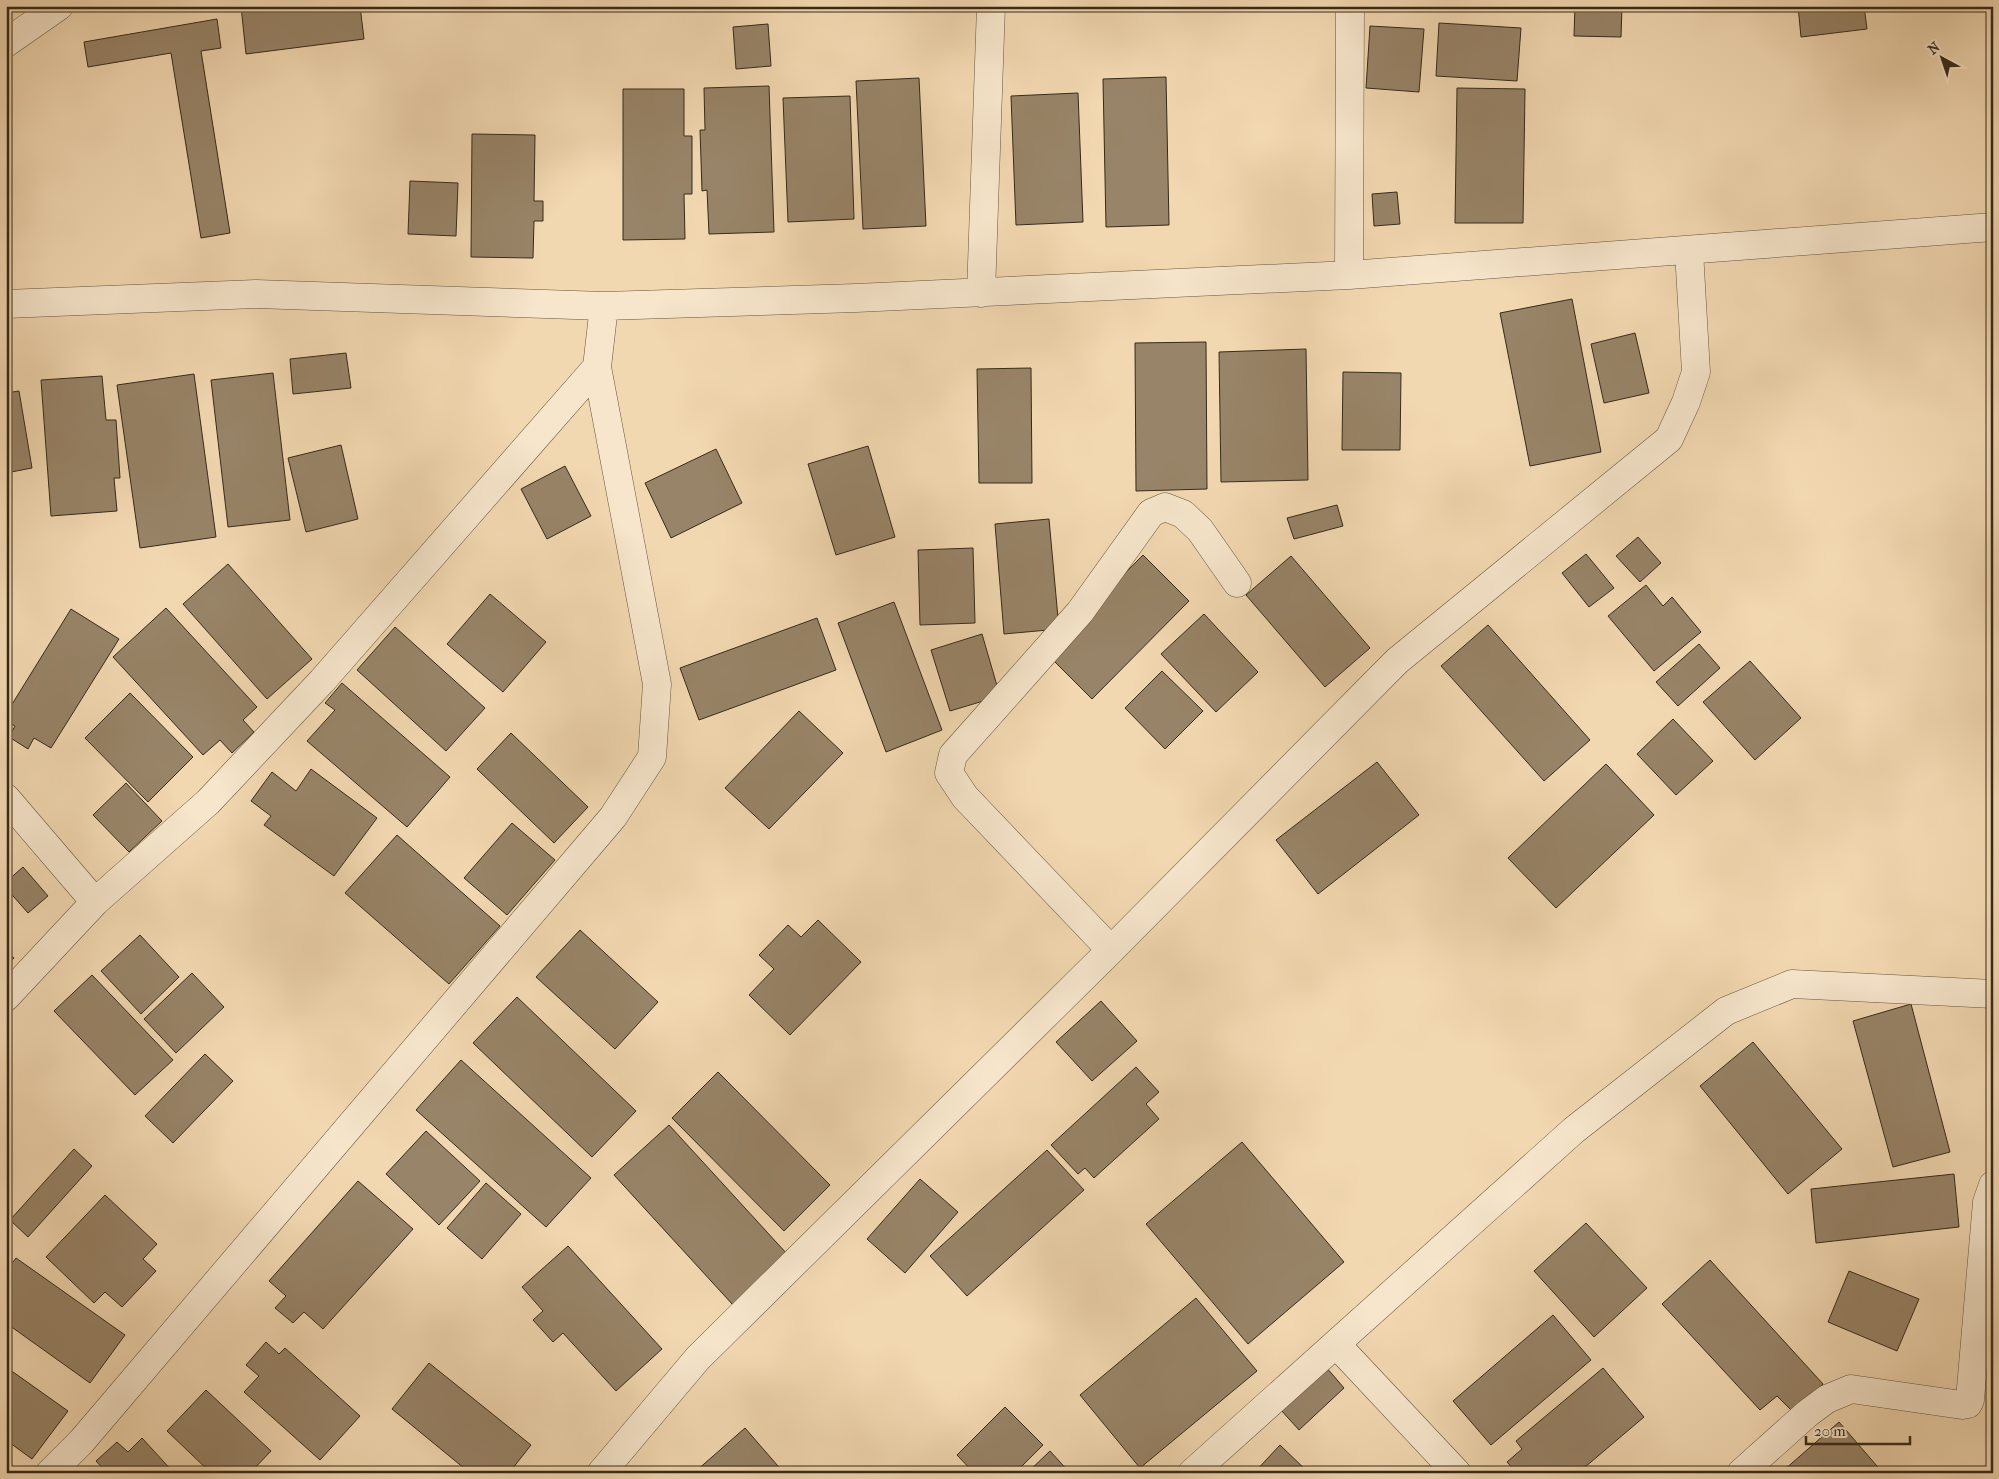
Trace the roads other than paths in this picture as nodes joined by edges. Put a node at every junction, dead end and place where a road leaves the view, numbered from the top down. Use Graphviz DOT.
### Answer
graph roads {
  1 [pos="59,6"];
  2 [pos="991,6"];
  3 [pos="1350,6"];
  4 [pos="6,43"];
  5 [pos="1993,227"];
  6 [pos="1689,251"];
  7 [pos="1349,276"];
  8 [pos="981,292"];
  9 [pos="6,304"];
  10 [pos="604,306"];
  11 [pos="597,368"];
  12 [pos="1237,583"];
  13 [pos="6,798"];
  14 [pos="95,902"];
  15 [pos="1111,950"];
  16 [pos="1993,994"];
  17 [pos="6,997"];
  18 [pos="1993,1185"];
  19 [pos="1336,1344"];
  20 [pos="50,1473"];
  21 [pos="601,1473"];
  22 [pos="1192,1473"];
  23 [pos="1457,1473"];
  24 [pos="1741,1473"];
  1 -- 4 [label="street"];
  2 -- 8 [label="street"];
  3 -- 7 [label="street"];
  5 -- 6 [label="street"];
  6 -- 7 [label="street"];
  6 -- 15 [label="street"];
  7 -- 8 [label="street"];
  8 -- 10 [label="street"];
  9 -- 10 [label="street"];
  10 -- 11 [label="street"];
  11 -- 14 [label="street"];
  11 -- 20 [label="street"];
  12 -- 15 [label="street"];
  13 -- 14 [label="street"];
  14 -- 17 [label="street"];
  15 -- 21 [label="street"];
  16 -- 19 [label="street"];
  18 -- 24 [label="street"];
  19 -- 22 [label="street"];
  19 -- 23 [label="street"];
}
